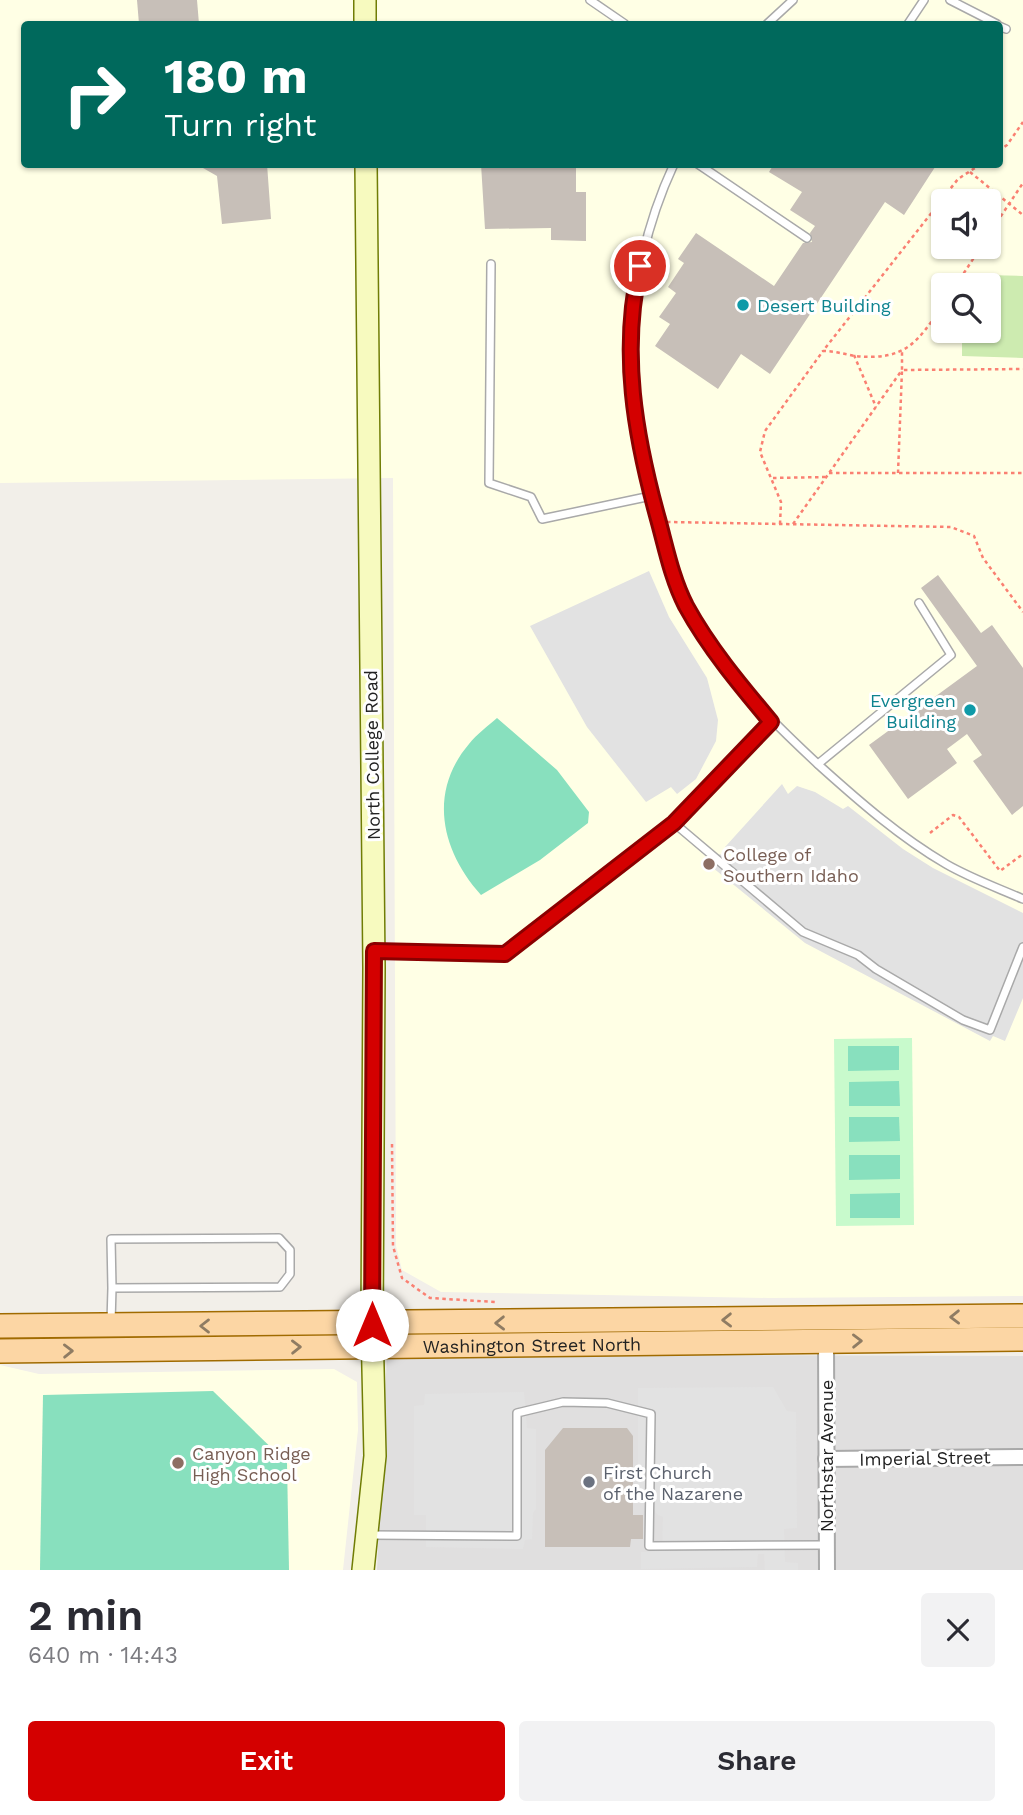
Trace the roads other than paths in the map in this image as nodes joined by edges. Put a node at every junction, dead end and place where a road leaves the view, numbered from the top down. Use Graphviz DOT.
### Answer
graph roads {
  1 [pos="365,0"];
  2 [pos="590,0"];
  3 [pos="793,0"];
  4 [pos="924,0"];
  5 [pos="950,0"];
  6 [pos="365,21"];
  7 [pos="621,21"];
  8 [pos="770,21"];
  9 [pos="910,21"];
  10 [pos="991,21"];
  11 [pos="366,168"];
  12 [pos="672,168"];
  13 [pos="704,168"];
  14 [pos="807,238"];
  15 [pos="491,264"];
  16 [pos="651,496"];
  17 [pos="919,603"];
  18 [pos="771,722"];
  19 [pos="818,764"];
  20 [pos="674,823"];
  21 [pos="1023,899"];
  22 [pos="1023,947"];
  23 [pos="374,951"];
  24 [pos="112,1288"];
  25 [pos="1023,1316"];
  26 [pos="0,1326"];
  27 [pos="110,1326"];
  28 [pos="372,1335"];
  29 [pos="1023,1339"];
  30 [pos="826,1342"];
  31 [pos="0,1351"];
  32 [pos="1023,1457"];
  33 [pos="826,1459"];
  34 [pos="367,1535"];
  35 [pos="827,1545"];
  36 [pos="363,1570"];
  37 [pos="827,1570"];
  1 -- 6 [label="street"];
  2 -- 7 [label="lane"];
  3 -- 8 [label="lane"];
  4 -- 9 [label="lane"];
  5 -- 10 [label="lane"];
  11 -- 23 [label="street, North College Road"];
  12 -- 16 [label="lane"];
  13 -- 14 [label="lane"];
  15 -- 16 [label="lane"];
  16 -- 18 [label="lane"];
  17 -- 19 [label="lane"];
  18 -- 19 [label="lane"];
  18 -- 20 [label="lane"];
  19 -- 21 [label="lane"];
  20 -- 22 [label="lane"];
  20 -- 23 [label="lane"];
  23 -- 28 [label="street, North College Road"];
  24 -- 24 [label="lane"];
  24 -- 27 [label="lane"];
  25 -- 28 [label="main road, Washington Street North, one-way"];
  26 -- 27 [label="main road, Washington Street North"];
  28 -- 27 [label="main road, Washington Street North, one-way"];
  28 -- 30 [label="main road, Washington Street North"];
  31 -- 28 [label="main road, Washington Street North, one-way"];
  28 -- 34 [label="street, North College Road"];
  30 -- 29 [label="main road, Washington Street North, one-way"];
  30 -- 33 [label="street, Northstar Avenue"];
  32 -- 33 [label="street, Imperial Street"];
  33 -- 35 [label="street, Northstar Avenue"];
  34 -- 35 [label="lane"];
  34 -- 36 [label="street, North College Road"];
  35 -- 37 [label="street, Northstar Avenue"];
}
